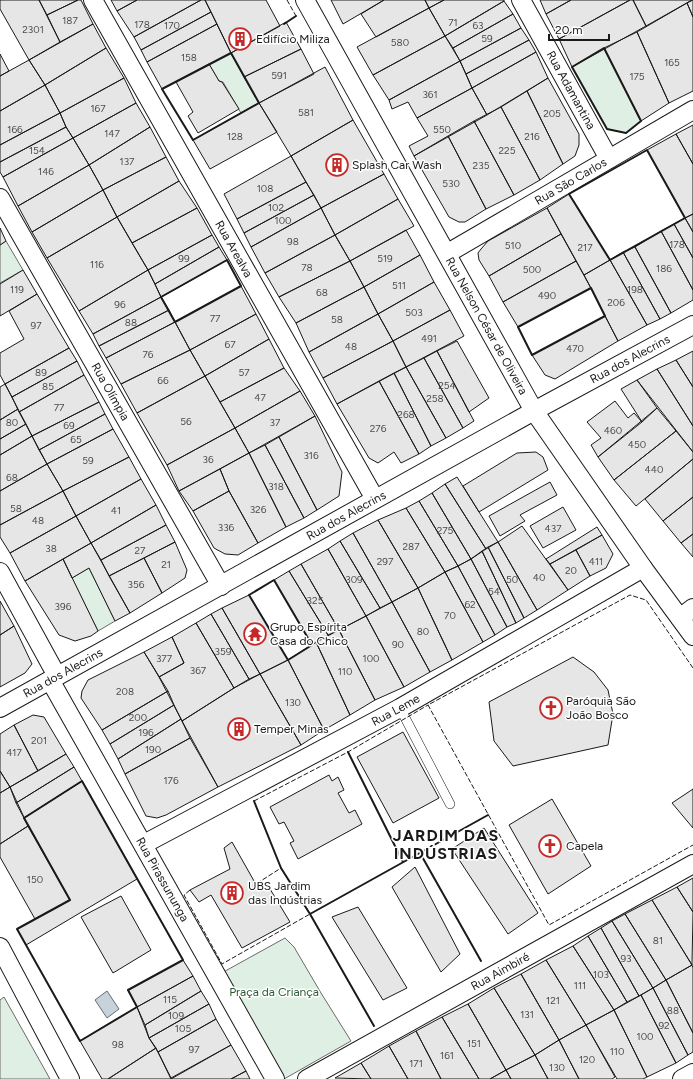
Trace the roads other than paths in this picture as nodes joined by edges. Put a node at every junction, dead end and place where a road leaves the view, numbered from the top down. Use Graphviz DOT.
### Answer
graph roads {
  1 [pos="93,0"];
  2 [pos="305,0"];
  3 [pos="521,0"];
  4 [pos="693,110"];
  5 [pos="609,159"];
  6 [pos="0,198"];
  7 [pos="448,253"];
  8 [pos="693,325"];
  9 [pos="534,410"];
  10 [pos="375,499"];
  11 [pos="643,568"];
  12 [pos="0,572"];
  13 [pos="221,586"];
  14 [pos="686,613"];
  15 [pos="693,636"];
  16 [pos="54,678"];
  17 [pos="0,708"];
  18 [pos="400,708"];
  19 [pos="450,804"];
  20 [pos="144,844"];
  21 [pos="693,864"];
  22 [pos="0,947"];
  23 [pos="693,1073"];
  24 [pos="70,1079"];
  25 [pos="275,1079"];
  26 [pos="307,1079"];
  27 [pos="682,1079"];
  1 -- 10 [label="street, Rua Arealva"];
  2 -- 7 [label="street, Rua Nelson César de Oliveira"];
  3 -- 5 [label="street, Rua Adamantina"];
  4 -- 5 [label="street, Rua São Carlos"];
  5 -- 7 [label="street, Rua São Carlos"];
  6 -- 13 [label="street, Rua Olímpia"];
  7 -- 9 [label="street, Rua Nelson César de Oliveira"];
  8 -- 9 [label="street, Rua dos Alecrins"];
  9 -- 10 [label="street, Rua dos Alecrins"];
  9 -- 11 [label="street, Rua Nelson César de Oliveira"];
  10 -- 13 [label="street, Rua dos Alecrins"];
  11 -- 14 [label="street, Rua Nelson César de Oliveira"];
  11 -- 18 [label="street, Rua Leme"];
  12 -- 16 [label="street, Rua Pirassununga"];
  13 -- 16 [label="street, Rua dos Alecrins"];
  14 -- 15 [label="street, Rua Nelson César de Oliveira"];
  16 -- 17 [label="street, Rua dos Alecrins"];
  16 -- 20 [label="street, Rua Pirassununga"];
  18 -- 19 [label="lane"];
  18 -- 20 [label="street, Rua Leme"];
  20 -- 25 [label="street, Rua Pirassununga"];
  21 -- 26 [label="street, Rua Aimbiré"];
  22 -- 24 [label="street"];
  23 -- 27 [label="street"];
}
